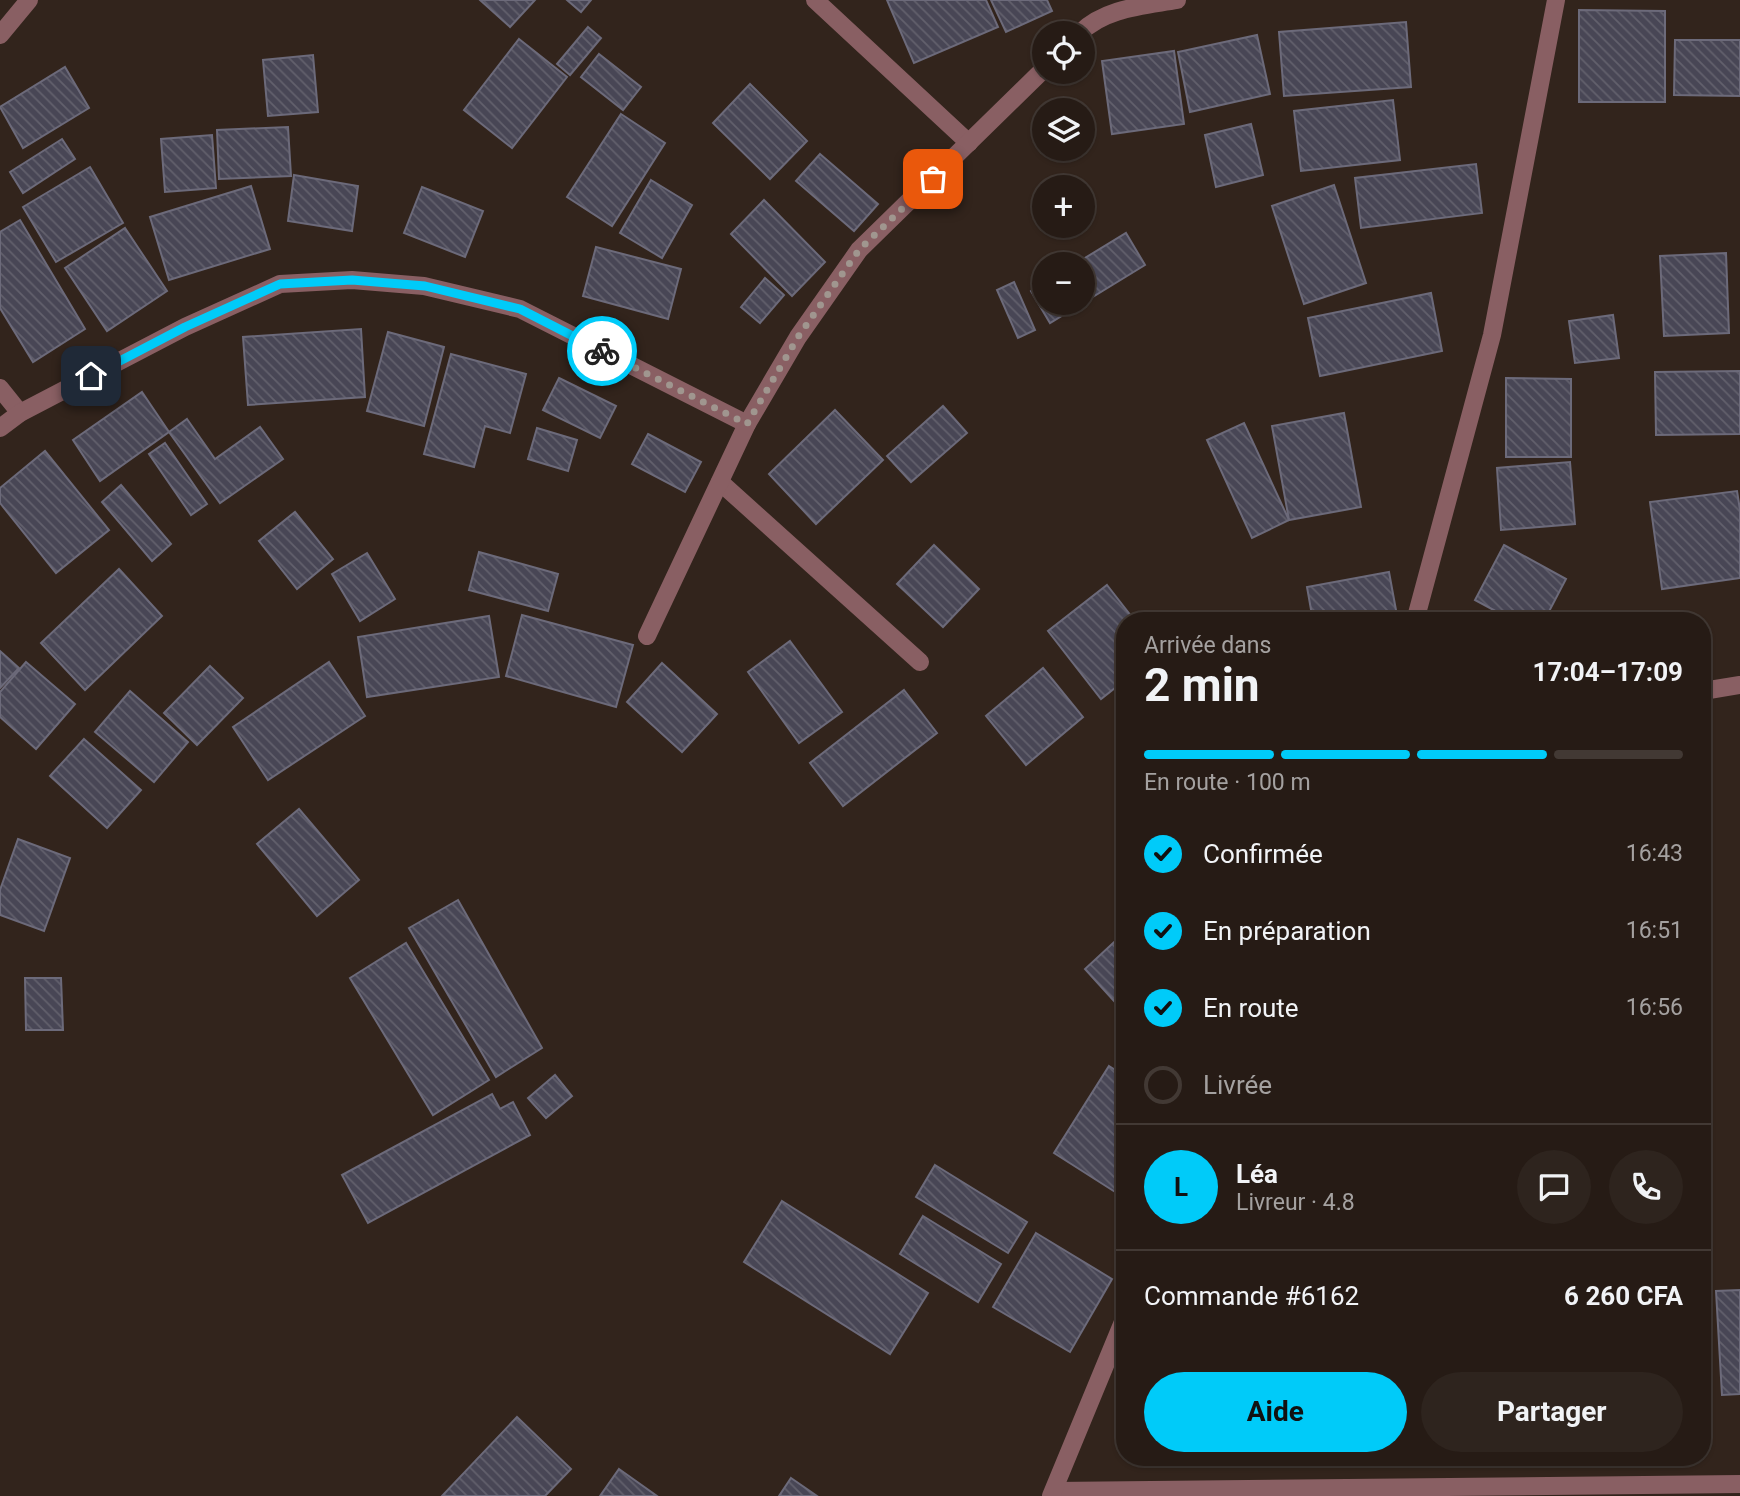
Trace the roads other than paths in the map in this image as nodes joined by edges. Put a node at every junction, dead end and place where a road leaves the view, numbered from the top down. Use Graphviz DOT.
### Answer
graph roads {
  1 [pos="29,0"];
  2 [pos="815,0"];
  3 [pos="1177,0"];
  4 [pos="1556,0"];
  5 [pos="1094,21"];
  6 [pos="0,35"];
  7 [pos="1032,81"];
  8 [pos="969,143"];
  9 [pos="0,388"];
  10 [pos="20,413"];
  11 [pos="747,424"];
  12 [pos="0,428"];
  13 [pos="720,482"];
  14 [pos="1417,612"];
  15 [pos="647,636"];
  16 [pos="920,662"];
  17 [pos="1740,685"];
  18 [pos="1711,690"];
  19 [pos="1116,1339"];
  20 [pos="1740,1484"];
  21 [pos="1563,1491"];
  22 [pos="1053,1494"];
  1 -- 6 [label="street"];
  2 -- 8 [label="street"];
  3 -- 5 [label="street"];
  4 -- 14 [label="street"];
  7 -- 8 [label="street"];
  8 -- 11 [label="street"];
  9 -- 10 [label="street"];
  10 -- 11 [label="street"];
  10 -- 12 [label="street"];
  11 -- 13 [label="street"];
  13 -- 15 [label="street"];
  13 -- 16 [label="street"];
  17 -- 18 [label="street"];
  19 -- 22 [label="street"];
  20 -- 21 [label="street"];
  21 -- 22 [label="street"];
}
